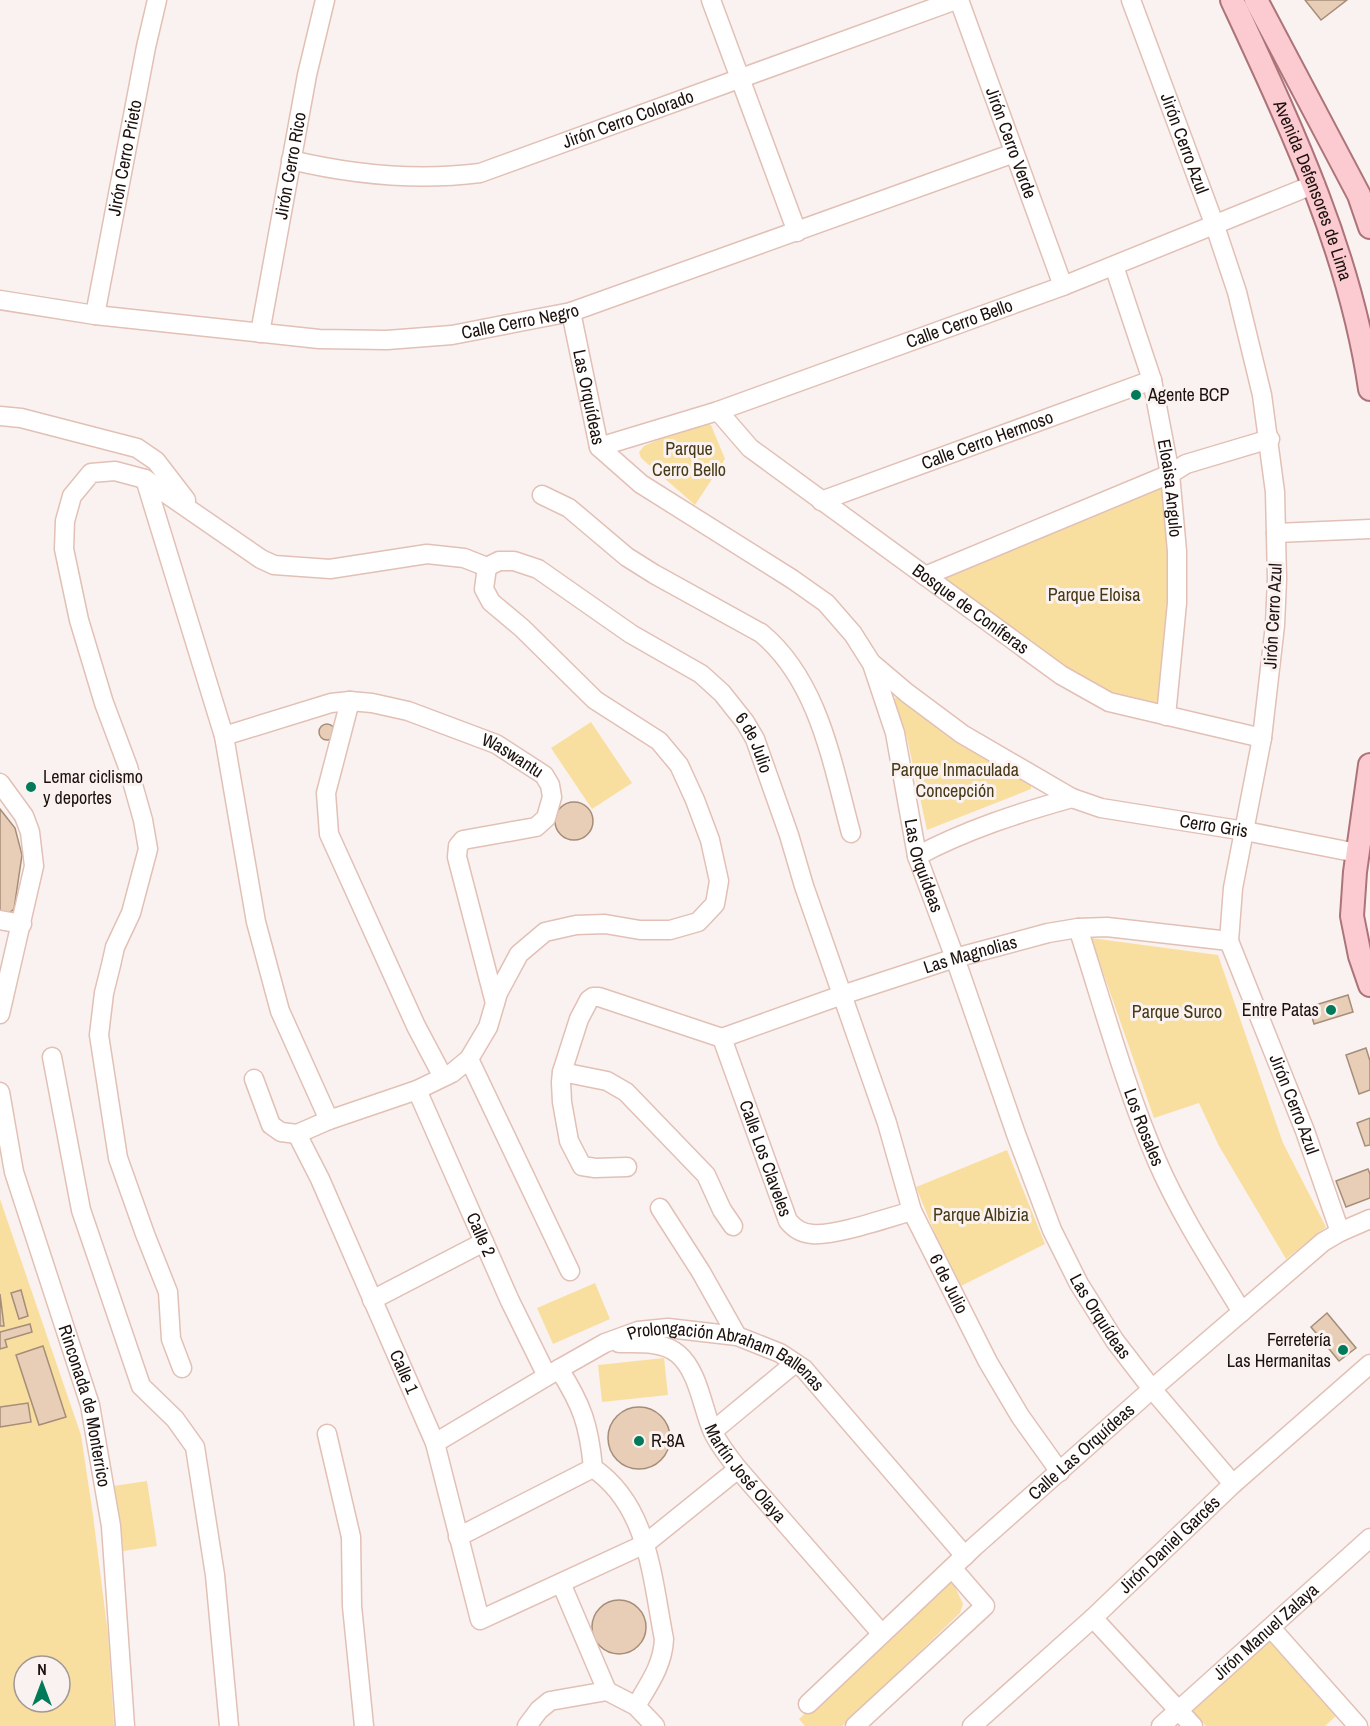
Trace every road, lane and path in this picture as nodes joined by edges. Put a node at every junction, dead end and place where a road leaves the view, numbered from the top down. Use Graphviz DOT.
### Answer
graph roads {
  1 [pos="157,0"];
  2 [pos="326,0"];
  3 [pos="711,0"];
  4 [pos="957,0"];
  5 [pos="1131,0"];
  6 [pos="1232,0"];
  7 [pos="1256,0"];
  8 [pos="740,77"];
  9 [pos="1014,153"];
  10 [pos="291,160"];
  11 [pos="1315,184"];
  12 [pos="1215,226"];
  13 [pos="1370,227"];
  14 [pos="797,232"];
  15 [pos="1114,266"];
  16 [pos="1063,286"];
  17 [pos="0,300"];
  18 [pos="571,312"];
  19 [pos="95,315"];
  20 [pos="260,333"];
  21 [pos="1152,380"];
  22 [pos="1370,389"];
  23 [pos="718,411"];
  24 [pos="0,416"];
  25 [pos="1269,439"];
  26 [pos="599,447"];
  27 [pos="1170,474"];
  28 [pos="145,479"];
  29 [pos="542,495"];
  30 [pos="821,501"];
  31 [pos="194,511"];
  32 [pos="1370,530"];
  33 [pos="1276,533"];
  34 [pos="487,567"];
  35 [pos="925,576"];
  36 [pos="873,664"];
  37 [pos="350,701"];
  38 [pos="1166,716"];
  39 [pos="224,736"];
  40 [pos="1262,738"];
  41 [pos="1370,765"];
  42 [pos="0,783"];
  43 [pos="1072,798"];
  44 [pos="1245,831"];
  45 [pos="851,833"];
  46 [pos="1358,853"];
  47 [pos="917,856"];
  48 [pos="0,920"];
  49 [pos="22,924"];
  50 [pos="1078,928"];
  51 [pos="1229,941"];
  52 [pos="955,958"];
  53 [pos="1370,985"];
  54 [pos="842,994"];
  55 [pos="495,1003"];
  56 [pos="0,1014"];
  57 [pos="722,1038"];
  58 [pos="52,1058"];
  59 [pos="469,1059"];
  60 [pos="562,1072"];
  61 [pos="443,1077"];
  62 [pos="254,1079"];
  63 [pos="417,1090"];
  64 [pos="0,1092"];
  65 [pos="329,1120"];
  66 [pos="297,1134"];
  67 [pos="627,1167"];
  68 [pos="660,1208"];
  69 [pos="912,1211"];
  70 [pos="1370,1219"];
  71 [pos="733,1226"];
  72 [pos="1340,1232"];
  73 [pos="484,1242"];
  74 [pos="570,1271"];
  75 [pos="372,1300"];
  76 [pos="1242,1312"];
  77 [pos="737,1336"];
  78 [pos="605,1344"];
  79 [pos="795,1363"];
  80 [pos="182,1368"];
  81 [pos="1368,1368"];
  82 [pos="553,1372"];
  83 [pos="1152,1389"];
  84 [pos="713,1431"];
  85 [pos="327,1434"];
  86 [pos="435,1443"];
  87 [pos="593,1468"];
  88 [pos="738,1469"];
  89 [pos="1060,1472"];
  90 [pos="1233,1484"];
  91 [pos="458,1537"];
  92 [pos="645,1544"];
  93 [pos="1367,1546"];
  94 [pos="958,1562"];
  95 [pos="561,1583"];
  96 [pos="1093,1618"];
  97 [pos="1271,1628"];
  98 [pos="882,1634"];
  99 [pos="607,1690"];
  100 [pos="808,1704"];
  101 [pos="636,1706"];
  102 [pos="1179,1711"];
  103 [pos="1353,1724"];
  104 [pos="125,1726"];
  105 [pos="229,1726"];
  106 [pos="364,1726"];
  107 [pos="527,1726"];
  108 [pos="655,1726"];
  109 [pos="855,1726"];
  110 [pos="972,1726"];
  111 [pos="1161,1726"];
  112 [pos="1192,1726"];
  1 -- 19 [label="street, Jirón Cerro Prieto"];
  2 -- 10 [label="street, Jirón Cerro Rico"];
  3 -- 8 [label="street"];
  4 -- 8 [label="street, Jirón Cerro Colorado"];
  4 -- 9 [label="street, Jirón Cerro Verde"];
  5 -- 12 [label="street, Jirón Cerro Azul"];
  6 -- 11 [label="main road, Avenida Defensores de Lima"];
  7 -- 13 [label="main road, Avenida Defensores de Lima"];
  8 -- 10 [label="street, Jirón Cerro Colorado"];
  8 -- 14 [label="street"];
  9 -- 14 [label="street, Calle Cerro Negro"];
  9 -- 16 [label="street, Jirón Cerro Verde"];
  10 -- 20 [label="street, Jirón Cerro Rico"];
  11 -- 12 [label="street, Calle Cerro Bello"];
  11 -- 22 [label="main road, Avenida Defensores de Lima"];
  12 -- 15 [label="street, Calle Cerro Bello"];
  12 -- 25 [label="street, Jirón Cerro Azul"];
  14 -- 18 [label="street, Calle Cerro Negro"];
  15 -- 16 [label="street, Calle Cerro Bello"];
  15 -- 21 [label="street, Eloaisa Angulo"];
  16 -- 23 [label="street, Calle Cerro Bello"];
  17 -- 19 [label="street, Calle Cerro Negro"];
  18 -- 20 [label="street, Calle Cerro Negro"];
  18 -- 26 [label="street, Las Orquídeas"];
  19 -- 20 [label="street, Calle Cerro Negro"];
  21 -- 27 [label="street, Eloaisa Angulo"];
  21 -- 30 [label="street, Calle Cerro Hermoso"];
  23 -- 26 [label="street, Calle Cerro Bello"];
  23 -- 30 [label="street, Bosque de Coníferas"];
  24 -- 31 [label="street"];
  25 -- 27 [label="street"];
  25 -- 33 [label="street, Jirón Cerro Azul"];
  26 -- 36 [label="street, Las Orquídeas"];
  27 -- 35 [label="street"];
  27 -- 38 [label="street, Eloaisa Angulo"];
  28 -- 31 [label="street"];
  28 -- 39 [label="street"];
  28 -- 80 [label="street"];
  29 -- 45 [label="street"];
  30 -- 35 [label="street, Bosque de Coníferas"];
  31 -- 34 [label="street"];
  32 -- 33 [label="street"];
  33 -- 40 [label="street, Jirón Cerro Azul"];
  34 -- 54 [label="street, 6 de Julio"];
  34 -- 55 [label="street"];
  35 -- 38 [label="street, Bosque de Coníferas"];
  36 -- 43 [label="street, Cerro Gris"];
  36 -- 47 [label="street, Las Orquídeas"];
  37 -- 39 [label="street, Waswantu"];
  37 -- 55 [label="street, Waswantu"];
  37 -- 61 [label="street"];
  38 -- 40 [label="street, Bosque de Coníferas"];
  39 -- 65 [label="street"];
  40 -- 44 [label="street, Jirón Cerro Azul"];
  41 -- 46 [label="main road"];
  42 -- 49 [label="street"];
  43 -- 44 [label="street, Cerro Gris"];
  43 -- 47 [label="street"];
  44 -- 46 [label="street, Cerro Gris"];
  44 -- 51 [label="street, Jirón Cerro Azul"];
  46 -- 53 [label="main road"];
  47 -- 52 [label="street, Las Orquídeas"];
  48 -- 49 [label="street"];
  49 -- 56 [label="street"];
  50 -- 51 [label="street, Las Magnolias"];
  50 -- 52 [label="street, Las Magnolias"];
  50 -- 76 [label="street, Los Rosales"];
  51 -- 72 [label="street, Jirón Cerro Azul"];
  52 -- 54 [label="street, Las Magnolias"];
  52 -- 83 [label="street, Las Orquídeas"];
  54 -- 57 [label="street, Las Magnolias"];
  54 -- 69 [label="street, 6 de Julio"];
  55 -- 59 [label="street"];
  57 -- 60 [label="street"];
  57 -- 69 [label="street, Calle Los Claveles"];
  58 -- 105 [label="street"];
  59 -- 61 [label="street"];
  59 -- 74 [label="street"];
  60 -- 67 [label="street"];
  60 -- 71 [label="street"];
  61 -- 63 [label="street"];
  62 -- 66 [label="street"];
  63 -- 65 [label="street"];
  63 -- 73 [label="street, Calle 2"];
  64 -- 104 [label="street, Rinconada de Monterrico"];
  65 -- 66 [label="street"];
  66 -- 75 [label="street, Calle 1"];
  68 -- 77 [label="street"];
  69 -- 89 [label="street, 6 de Julio"];
  70 -- 72 [label="street, Calle Las Orquídeas"];
  72 -- 76 [label="street, Calle Las Orquídeas"];
  73 -- 75 [label="street"];
  73 -- 82 [label="street, Calle 2"];
  75 -- 86 [label="street, Calle 1"];
  76 -- 83 [label="street, Calle Las Orquídeas"];
  77 -- 78 [label="street, Prolongación Abraham Ballenas"];
  77 -- 79 [label="street, Prolongación Abraham Ballenas"];
  78 -- 82 [label="street, Prolongación Abraham Ballenas"];
  78 -- 84 [label="street, Martín José Olaya"];
  79 -- 84 [label="street"];
  79 -- 94 [label="street, Prolongación Abraham Ballenas"];
  81 -- 90 [label="street, Jirón Daniel Garcés"];
  82 -- 86 [label="street, Prolongación Abraham Ballenas"];
  82 -- 87 [label="street, Calle 2"];
  83 -- 89 [label="street, Calle Las Orquídeas"];
  83 -- 90 [label="street, Las Orquídeas"];
  84 -- 88 [label="street, Martín José Olaya"];
  85 -- 106 [label="street"];
  86 -- 91 [label="street, Calle 1"];
  87 -- 91 [label="street"];
  87 -- 92 [label="street"];
  88 -- 92 [label="street"];
  88 -- 98 [label="street, Martín José Olaya"];
  89 -- 94 [label="street, Calle Las Orquídeas"];
  90 -- 96 [label="street, Jirón Daniel Garcés"];
  91 -- 95 [label="street, Calle 1"];
  92 -- 95 [label="street"];
  92 -- 101 [label="street"];
  93 -- 97 [label="street, Jirón Manuel Zalaya"];
  94 -- 98 [label="street, Calle Las Orquídeas"];
  94 -- 109 [label="street, Prolongación Abraham Ballenas"];
  95 -- 99 [label="street"];
  96 -- 102 [label="street"];
  96 -- 110 [label="street, Jirón Daniel Garcés"];
  97 -- 102 [label="street, Jirón Manuel Zalaya"];
  97 -- 103 [label="street"];
  98 -- 100 [label="street, Calle Las Orquídeas"];
  99 -- 101 [label="street"];
  99 -- 107 [label="street"];
  101 -- 108 [label="street"];
  102 -- 111 [label="street, Jirón Manuel Zalaya"];
  102 -- 112 [label="street"];
}
